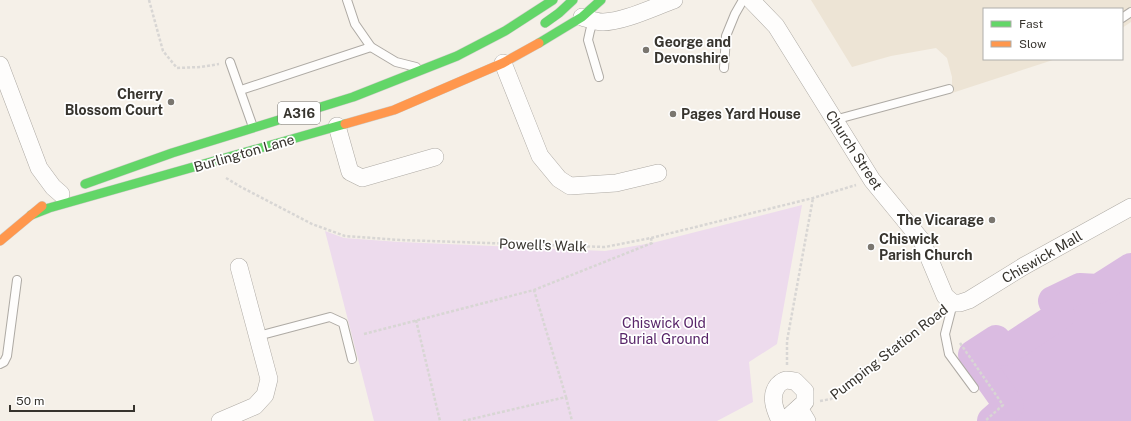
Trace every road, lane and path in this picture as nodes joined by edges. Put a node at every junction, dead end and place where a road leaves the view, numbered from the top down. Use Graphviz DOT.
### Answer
graph roads {
  1 [pos="149,0"];
  2 [pos="347,0"];
  3 [pos="553,0"];
  4 [pos="573,0"];
  5 [pos="601,0"];
  6 [pos="674,0"];
  7 [pos="743,0"];
  8 [pos="751,0"];
  9 [pos="588,19"];
  10 [pos="540,27"];
  11 [pos="371,47"];
  12 [pos="230,62"];
  13 [pos="503,63"];
  14 [pos="0,65"];
  15 [pos="724,68"];
  16 [pos="424,69"];
  17 [pos="599,78"];
  18 [pos="948,89"];
  19 [pos="241,90"];
  20 [pos="834,120"];
  21 [pos="337,126"];
  22 [pos="259,137"];
  23 [pos="196,156"];
  24 [pos="435,157"];
  25 [pos="177,161"];
  26 [pos="139,165"];
  27 [pos="658,173"];
  28 [pos="220,174"];
  29 [pos="872,180"];
  30 [pos="69,191"];
  31 [pos="813,198"];
  32 [pos="1131,208"];
  33 [pos="31,214"];
  34 [pos="651,238"];
  35 [pos="0,241"];
  36 [pos="239,267"];
  37 [pos="17,280"];
  38 [pos="534,290"];
  39 [pos="952,303"];
  40 [pos="416,320"];
  41 [pos="948,323"];
  42 [pos="364,334"];
  43 [pos="258,336"];
  44 [pos="352,359"];
  45 [pos="0,364"];
  46 [pos="787,380"];
  47 [pos="974,388"];
  48 [pos="566,397"];
  49 [pos="803,415"];
  50 [pos="220,421"];
  51 [pos="440,421"];
  52 [pos="463,421"];
  53 [pos="572,421"];
  54 [pos="780,421"];
  55 [pos="784,421"];
  56 [pos="985,421"];
  1 -- 12 [label="path"];
  2 -- 11 [label="lane"];
  3 -- 16 [label="highway, Burlington Lane / A316"];
  4 -- 10 [label="highway"];
  5 -- 9 [label="highway, Burlington Lane / A316"];
  6 -- 9 [label="street"];
  7 -- 15 [label="lane"];
  8 -- 20 [label="street, Church Street"];
  9 -- 13 [label="highway, Burlington Lane / A316"];
  9 -- 17 [label="lane"];
  11 -- 16 [label="lane"];
  11 -- 19 [label="lane"];
  12 -- 19 [label="lane"];
  13 -- 21 [label="highway, Burlington Lane / A316"];
  13 -- 27 [label="street"];
  14 -- 30 [label="street"];
  16 -- 22 [label="highway, Burlington Lane / A316"];
  18 -- 20 [label="lane"];
  19 -- 22 [label="lane"];
  20 -- 29 [label="street, Church Street"];
  21 -- 22 [label="highway, Burlington Lane / A316"];
  21 -- 24 [label="street"];
  22 -- 23 [label="highway, A316"];
  22 -- 26 [label="highway, Burlington Lane / A316"];
  22 -- 33 [label="highway, Burlington Lane / A316"];
  25 -- 26 [label="highway, A316"];
  26 -- 30 [label="highway, Burlington Lane / A316"];
  28 -- 34 [label="path, Powell's Walk"];
  29 -- 31 [label="path, Powell's Walk"];
  29 -- 39 [label="street, Church Street"];
  30 -- 33 [label="highway, Burlington Lane / A316"];
  31 -- 34 [label="path, Powell's Walk"];
  31 -- 46 [label="path"];
  32 -- 39 [label="street, Chiswick Mall"];
  33 -- 35 [label="highway, Burlington Lane / A316"];
  34 -- 38 [label="path"];
  36 -- 43 [label="street"];
  37 -- 45 [label="lane"];
  38 -- 40 [label="path"];
  38 -- 48 [label="path"];
  39 -- 41 [label="lane"];
  39 -- 49 [label="path, Pumping Station Road"];
  40 -- 42 [label="path"];
  40 -- 51 [label="path"];
  41 -- 47 [label="lane"];
  41 -- 56 [label="path"];
  43 -- 44 [label="lane"];
  43 -- 50 [label="street"];
  46 -- 49 [label="street"];
  46 -- 54 [label="street"];
  48 -- 52 [label="path"];
  48 -- 53 [label="path"];
  49 -- 55 [label="street"];
}
